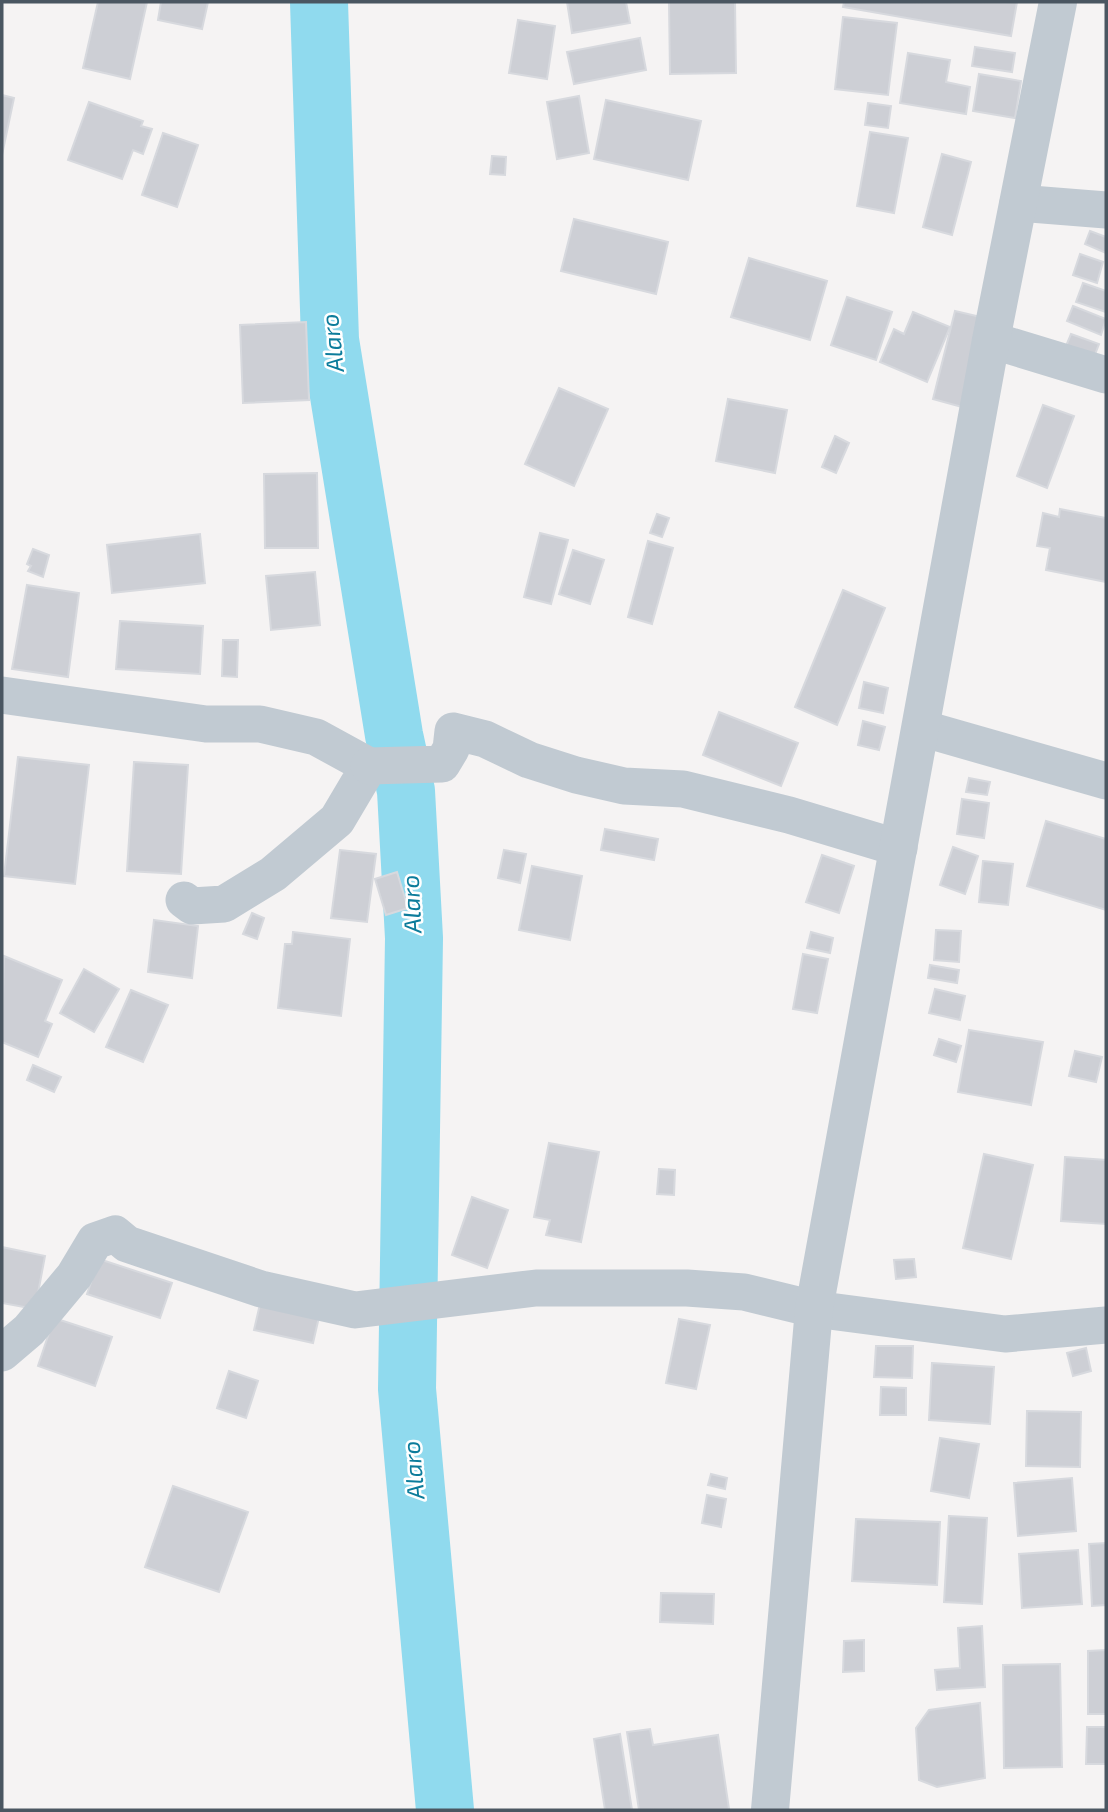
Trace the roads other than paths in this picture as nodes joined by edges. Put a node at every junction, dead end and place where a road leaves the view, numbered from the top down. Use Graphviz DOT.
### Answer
graph roads {
  1 [pos="1058,2"];
  2 [pos="1018,203"];
  3 [pos="1106,210"];
  4 [pos="991,340"];
  5 [pos="1106,375"];
  6 [pos="2,695"];
  7 [pos="921,728"];
  8 [pos="369,766"];
  9 [pos="1106,782"];
  10 [pos="899,848"];
  11 [pos="184,900"];
  12 [pos="814,1309"];
  13 [pos="1106,1325"];
  14 [pos="2,1353"];
  15 [pos="770,1810"];
  1 -- 2 [label="street"];
  2 -- 3 [label="street"];
  2 -- 4 [label="street"];
  4 -- 5 [label="street"];
  4 -- 7 [label="street"];
  6 -- 8 [label="street"];
  7 -- 9 [label="street"];
  7 -- 10 [label="street"];
  8 -- 10 [label="street"];
  8 -- 11 [label="street"];
  10 -- 12 [label="street"];
  12 -- 13 [label="street"];
  12 -- 14 [label="street"];
  12 -- 15 [label="street"];
}
